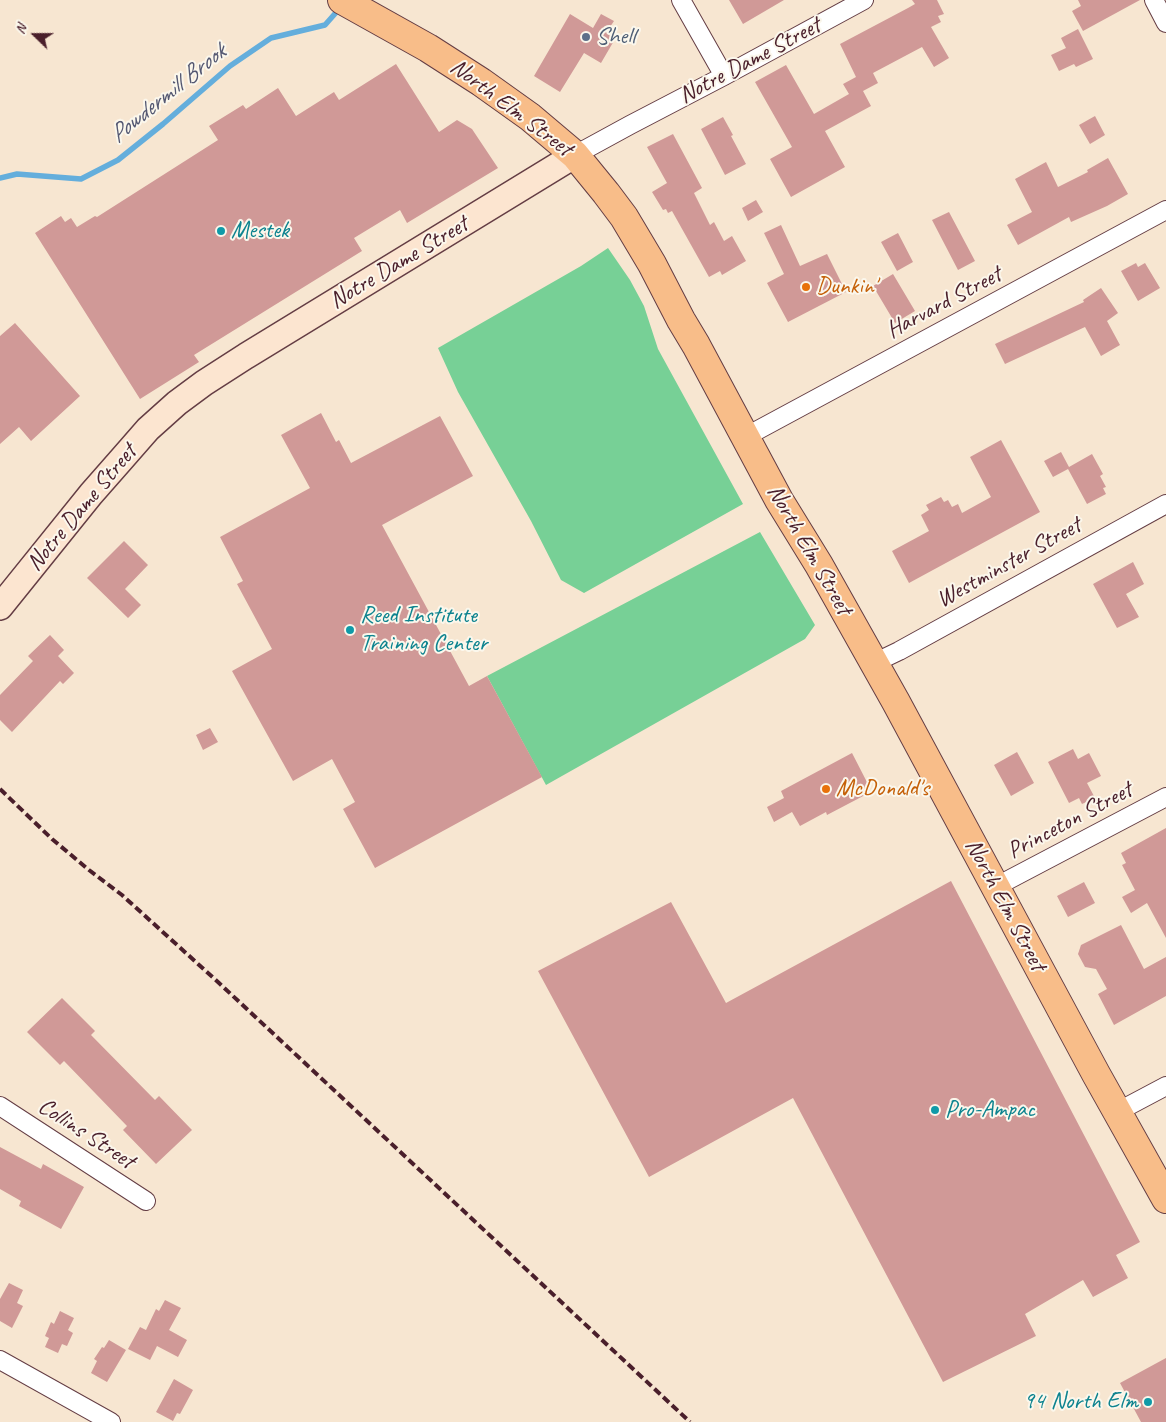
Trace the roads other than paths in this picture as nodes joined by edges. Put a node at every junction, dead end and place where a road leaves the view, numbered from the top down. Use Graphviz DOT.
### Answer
graph roads {
  1 [pos="681,0"];
  2 [pos="864,0"];
  3 [pos="1154,0"];
  4 [pos="353,6"];
  5 [pos="1166,23"];
  6 [pos="724,76"];
  7 [pos="576,156"];
  8 [pos="1166,210"];
  9 [pos="745,437"];
  10 [pos="1166,504"];
  11 [pos="0,607"];
  12 [pos="874,663"];
  13 [pos="1166,797"];
  14 [pos="995,887"];
  15 [pos="1166,1086"];
  16 [pos="0,1106"];
  17 [pos="1117,1112"];
  18 [pos="1166,1199"];
  19 [pos="146,1201"];
  20 [pos="0,1360"];
  21 [pos="111,1422"];
  1 -- 6 [label="street"];
  2 -- 6 [label="street, Notre Dame Street"];
  3 -- 5 [label="street"];
  4 -- 7 [label="highway, North Elm Street"];
  6 -- 7 [label="street, Notre Dame Street"];
  7 -- 9 [label="highway, North Elm Street"];
  7 -- 11 [label="main road, Notre Dame Street"];
  8 -- 9 [label="street, Harvard Street"];
  9 -- 12 [label="highway, North Elm Street"];
  10 -- 12 [label="street, Westminster Street"];
  12 -- 14 [label="highway, North Elm Street"];
  13 -- 14 [label="street, Princeton Street"];
  14 -- 17 [label="highway, North Elm Street"];
  15 -- 17 [label="street"];
  16 -- 19 [label="street, Collins Street"];
  17 -- 18 [label="highway, North Elm Street"];
  20 -- 21 [label="street"];
}
